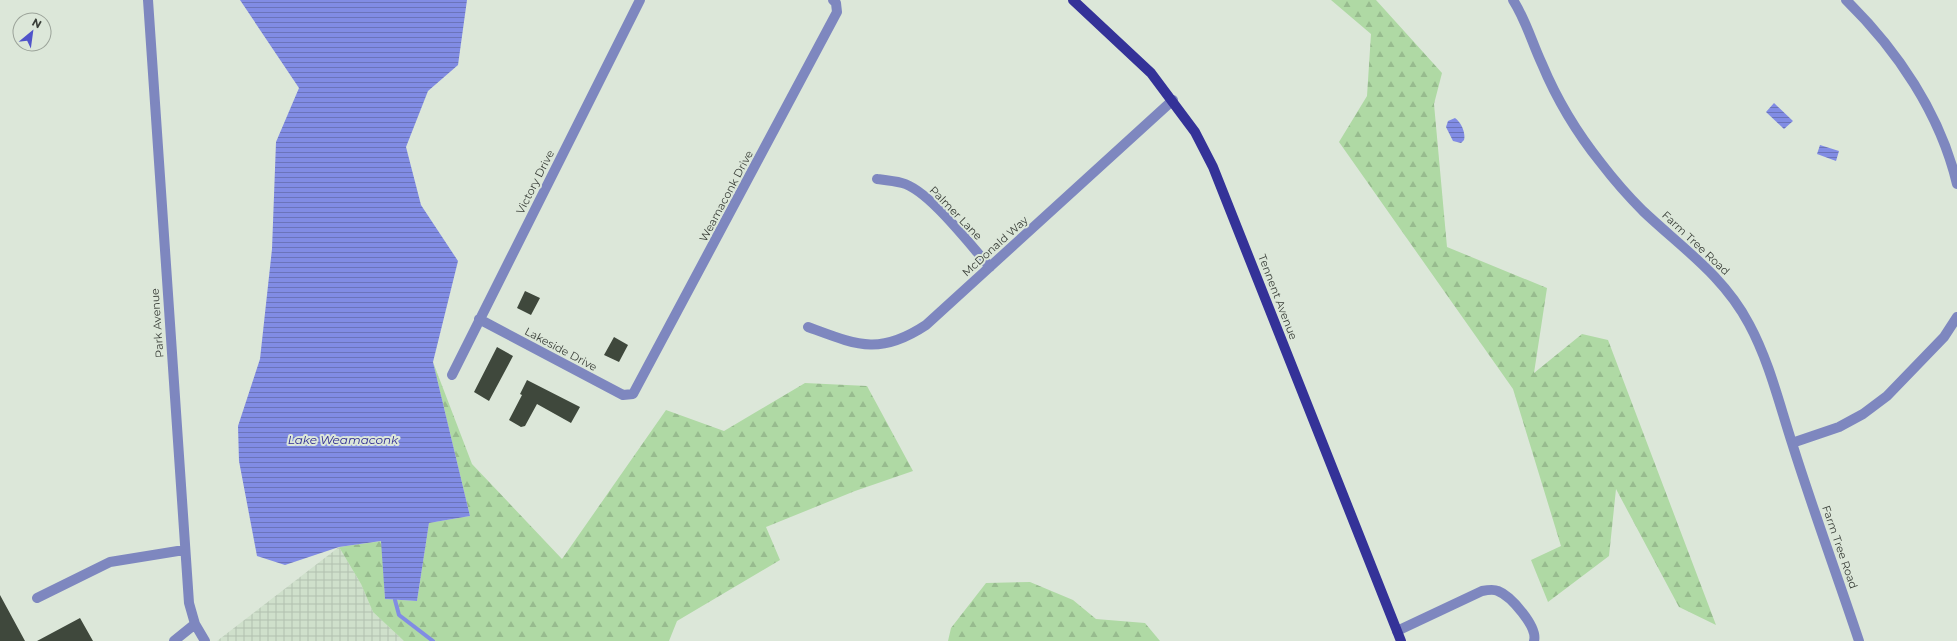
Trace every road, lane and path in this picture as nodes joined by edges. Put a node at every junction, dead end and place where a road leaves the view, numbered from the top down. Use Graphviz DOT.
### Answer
graph roads {
  1 [pos="148,0"];
  2 [pos="640,0"];
  3 [pos="1073,0"];
  4 [pos="1513,0"];
  5 [pos="1846,0"];
  6 [pos="835,4"];
  7 [pos="1173,100"];
  8 [pos="877,179"];
  9 [pos="1957,184"];
  10 [pos="990,267"];
  11 [pos="1957,317"];
  12 [pos="480,319"];
  13 [pos="808,327"];
  14 [pos="452,375"];
  15 [pos="632,394"];
  16 [pos="1792,443"];
  17 [pos="184,550"];
  18 [pos="37,598"];
  19 [pos="195,624"];
  20 [pos="1397,631"];
  21 [pos="174,641"];
  22 [pos="204,641"];
  23 [pos="1400,641"];
  24 [pos="1534,641"];
  25 [pos="1859,641"];
  1 -- 17 [label="street, Park Avenue"];
  2 -- 12 [label="street, Victory Drive"];
  3 -- 7 [label="main road, Tennent Avenue"];
  4 -- 16 [label="street, Farm Tree Road"];
  5 -- 9 [label="street"];
  6 -- 15 [label="street, Weamaconk Drive"];
  7 -- 10 [label="street, McDonald Way"];
  7 -- 20 [label="main road, Tennent Avenue"];
  8 -- 10 [label="street, Palmer Lane"];
  10 -- 13 [label="street, McDonald Way"];
  11 -- 16 [label="street"];
  12 -- 14 [label="street, Victory Drive"];
  12 -- 15 [label="street, Lakeside Drive"];
  16 -- 25 [label="street, Farm Tree Road"];
  17 -- 18 [label="street"];
  17 -- 19 [label="street, Park Avenue"];
  19 -- 21 [label="street"];
  19 -- 22 [label="street, Park Avenue"];
  20 -- 23 [label="main road, Tennent Avenue"];
  20 -- 24 [label="street"];
}
